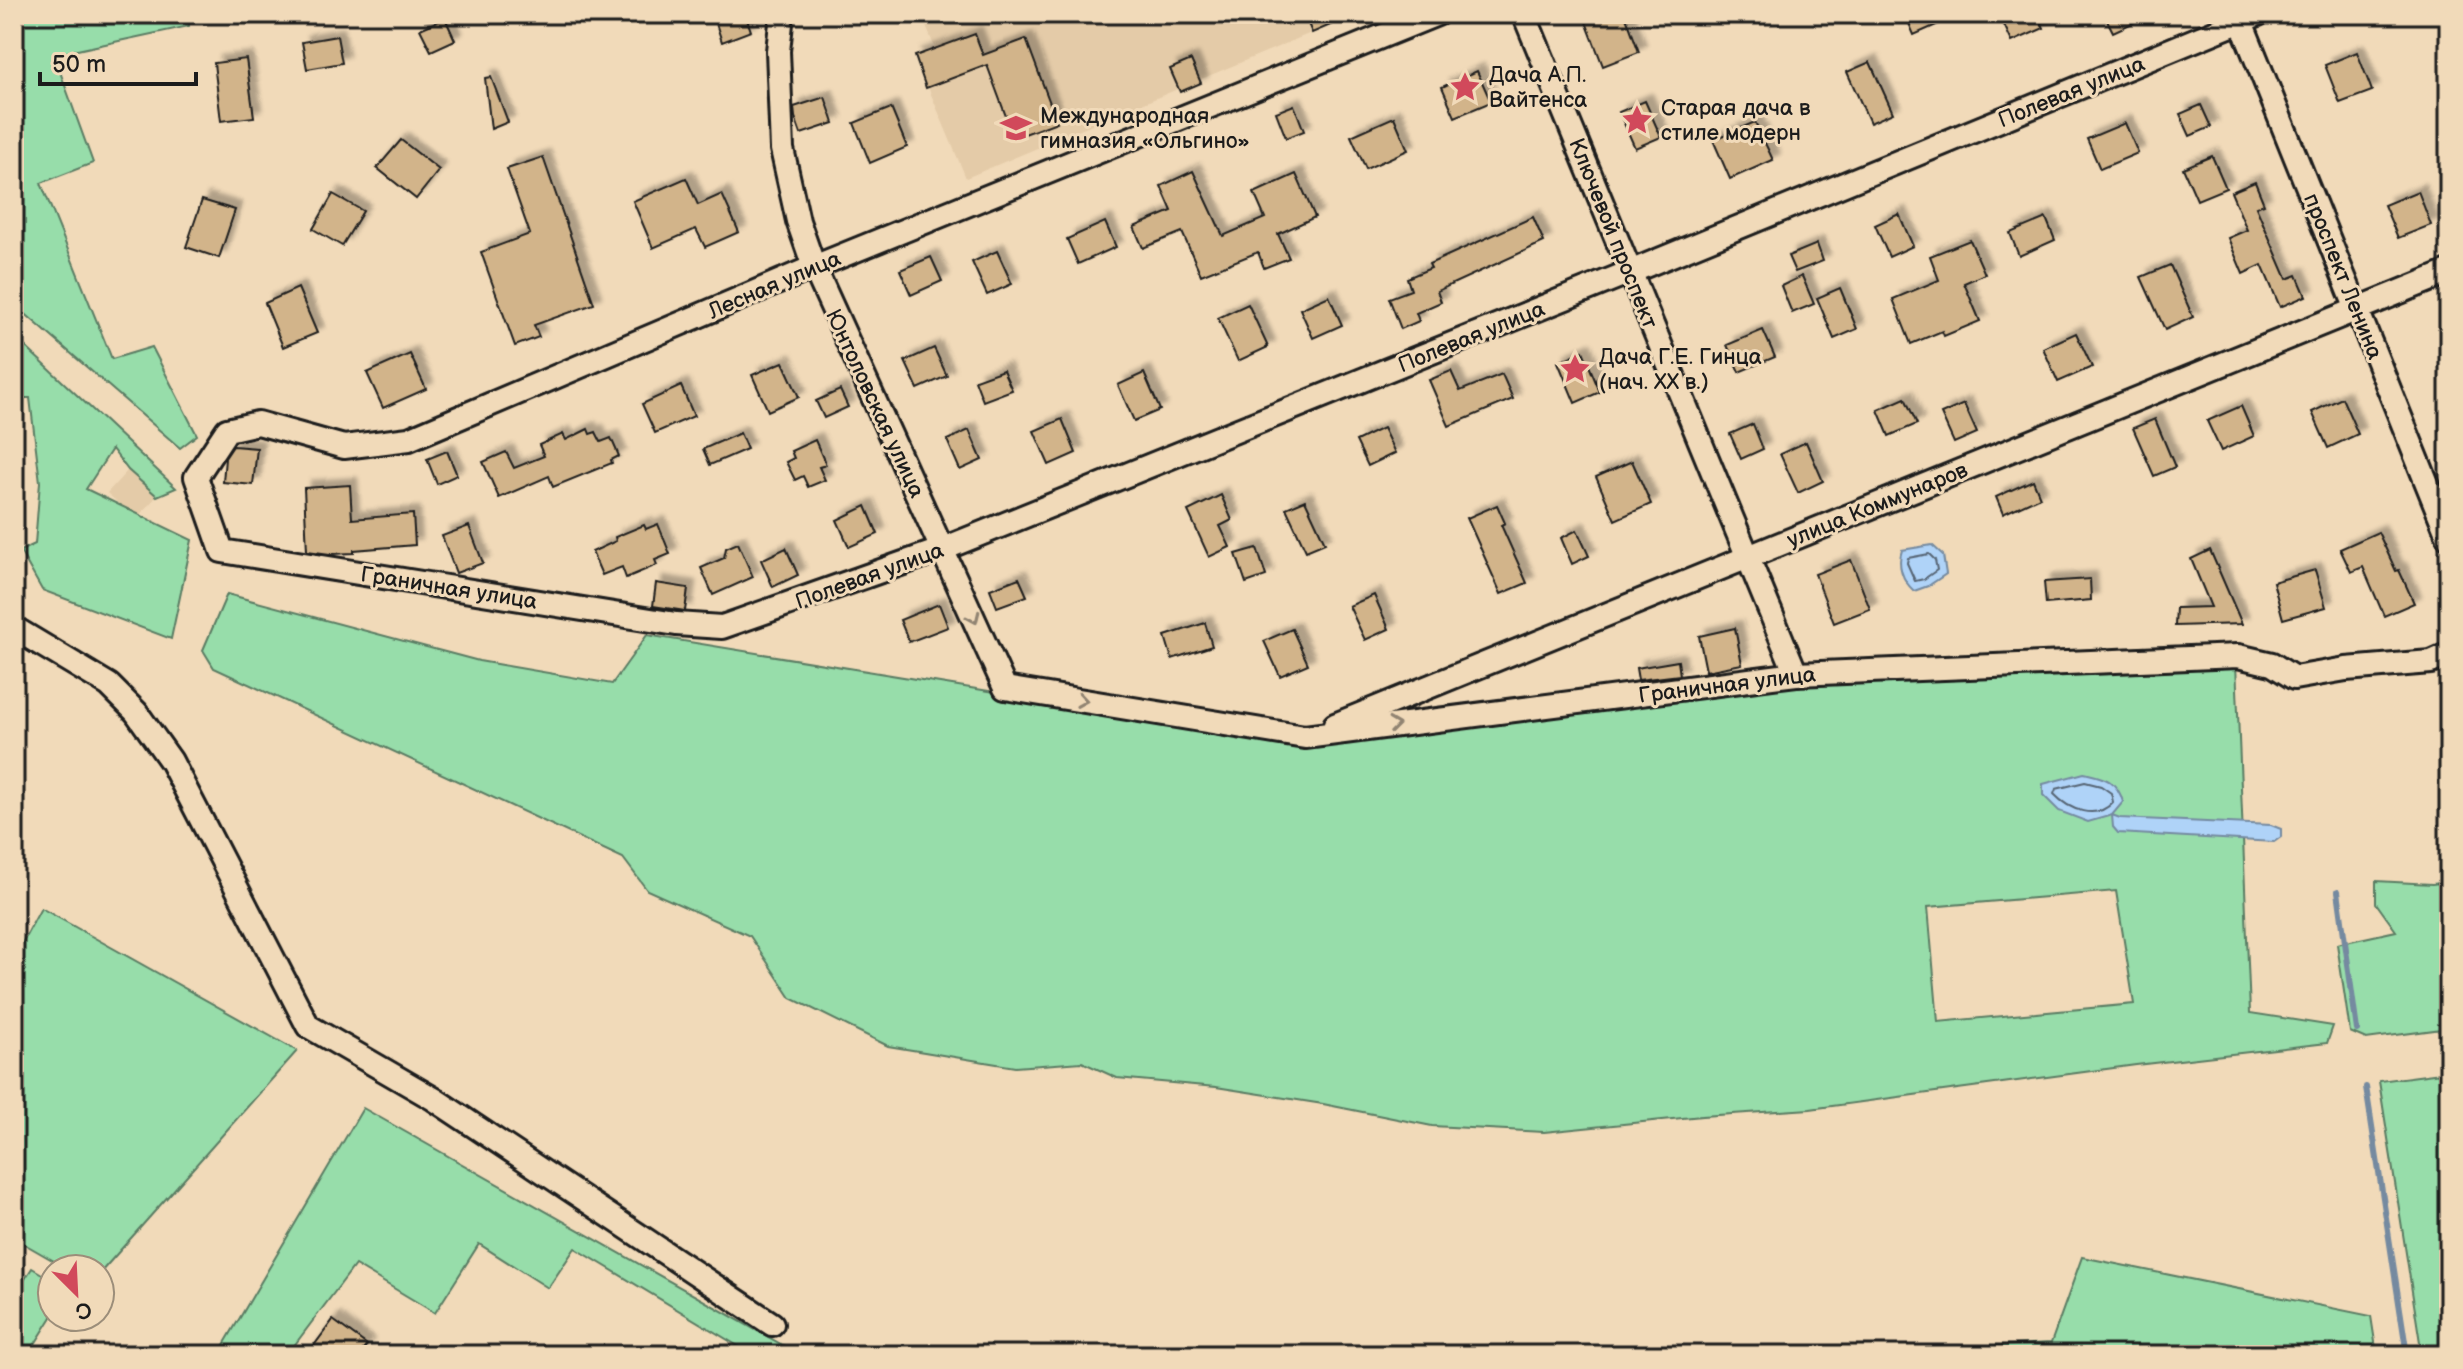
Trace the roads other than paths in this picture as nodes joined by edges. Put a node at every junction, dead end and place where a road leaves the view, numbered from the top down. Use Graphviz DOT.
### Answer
graph roads {
  1 [pos="782,14"];
  2 [pos="1437,14"];
  3 [pos="1524,14"];
  4 [pos="2246,16"];
  5 [pos="814,267"];
  6 [pos="1630,272"];
  7 [pos="2449,272"];
  8 [pos="2357,309"];
  9 [pos="2449,538"];
  10 [pos="943,549"];
  11 [pos="222,551"];
  12 [pos="1748,557"];
  13 [pos="676,624"];
  14 [pos="14,628"];
  15 [pos="2449,654"];
  16 [pos="1796,674"];
  17 [pos="1005,688"];
  18 [pos="1305,737"];
  19 [pos="772,1324"];
  1 -- 5 [label="street, Юнтоловская улица"];
  2 -- 5 [label="street, Лесная улица"];
  3 -- 6 [label="street, Ключевой проспект"];
  4 -- 6 [label="street, Полевая улица"];
  4 -- 8 [label="street, проспект Ленина"];
  5 -- 10 [label="street, Юнтоловская улица"];
  5 -- 11 [label="street, Лесная улица"];
  6 -- 10 [label="street, Полевая улица"];
  6 -- 12 [label="street, Ключевой проспект"];
  7 -- 8 [label="street, улица Коммунаров"];
  8 -- 9 [label="street, проспект Ленина"];
  8 -- 12 [label="street, улица Коммунаров"];
  10 -- 13 [label="street, Полевая улица"];
  10 -- 17 [label="street, Юнтоловская улица, one-way"];
  11 -- 13 [label="street, Граничная улица"];
  12 -- 16 [label="street, Ключевой проспект"];
  12 -- 18 [label="street, улица Коммунаров"];
  14 -- 19 [label="street"];
  15 -- 16 [label="street, Граничная улица"];
  18 -- 16 [label="street, Граничная улица, one-way"];
  17 -- 18 [label="street, Граничная улица, one-way"];
}
